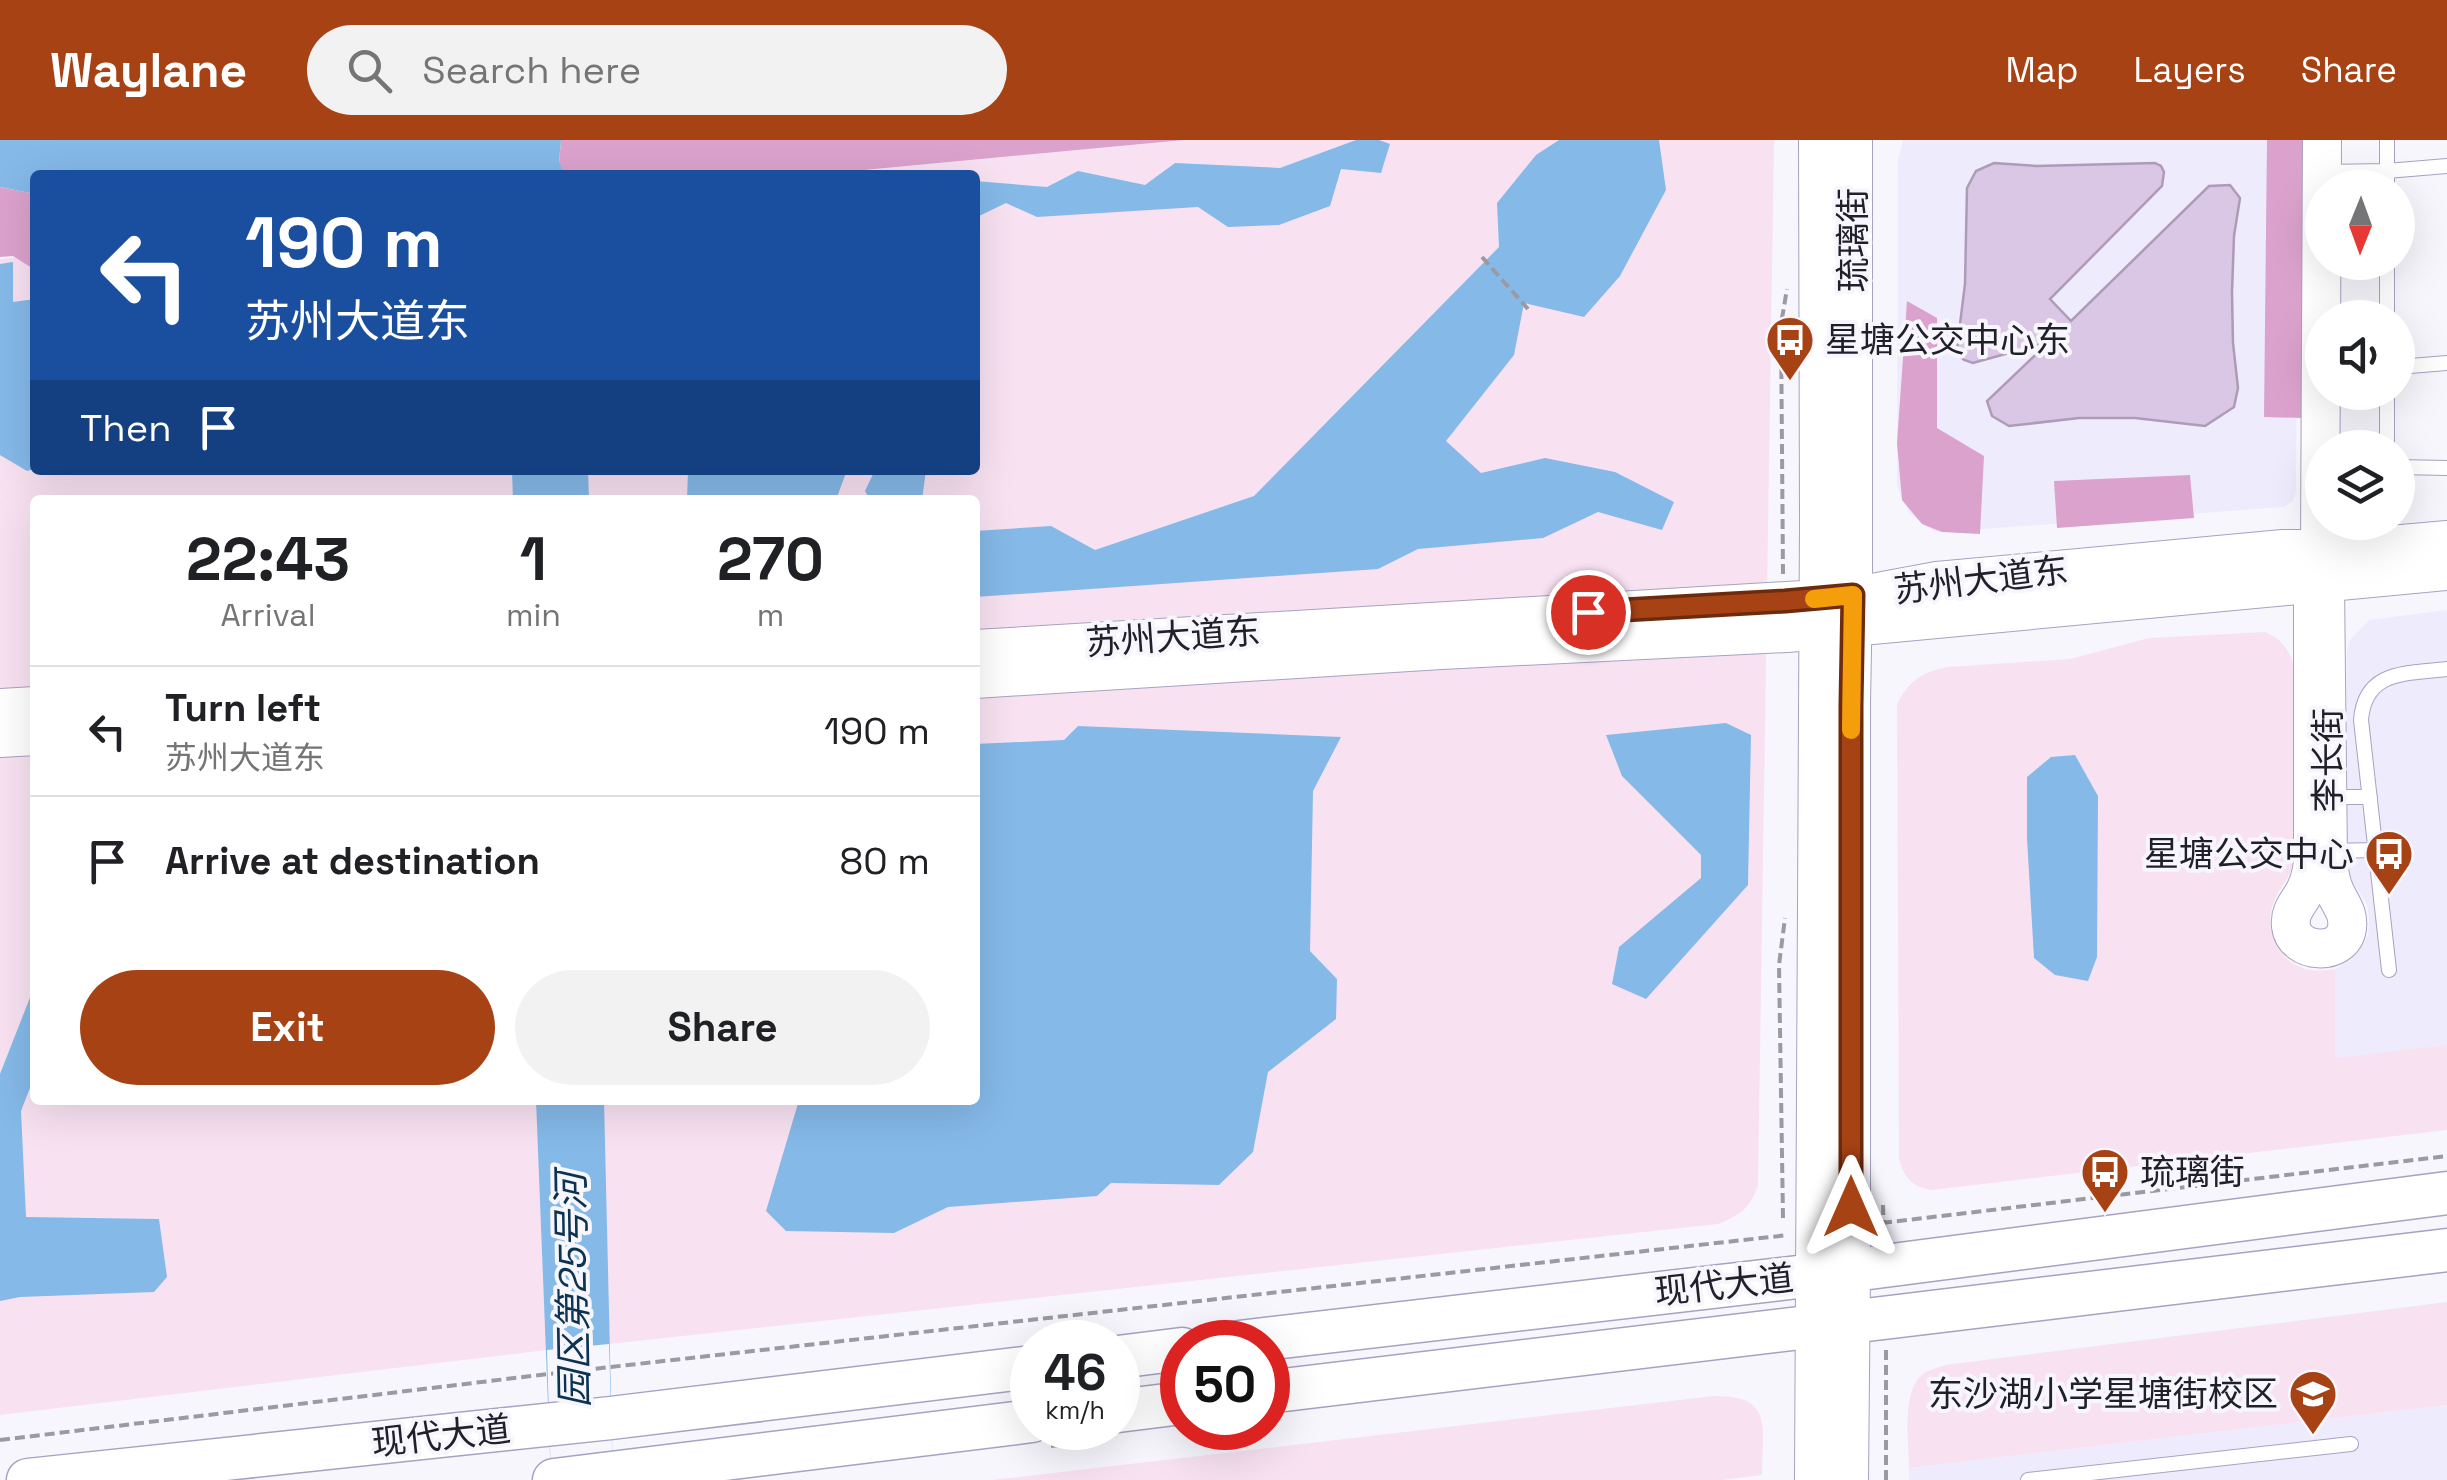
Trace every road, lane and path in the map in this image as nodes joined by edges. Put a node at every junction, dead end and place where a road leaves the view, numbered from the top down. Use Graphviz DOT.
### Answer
graph roads {
  1 [pos="1818,140"];
  2 [pos="1853,140"];
  3 [pos="2388,140"];
  4 [pos="2322,156"];
  5 [pos="2447,166"];
  6 [pos="2384,170"];
  7 [pos="2388,170"];
  8 [pos="2400,170"];
  9 [pos="1482,257"];
  10 [pos="2321,300"];
  11 [pos="1528,310"];
  12 [pos="2447,362"];
  13 [pos="2415,365"];
  14 [pos="2321,410"];
  15 [pos="2415,467"];
  16 [pos="2447,468"];
  17 [pos="2447,540"];
  18 [pos="2447,571"];
  19 [pos="2319,572"];
  20 [pos="1836,612"];
  21 [pos="980,649"];
  22 [pos="2447,669"];
  23 [pos="980,678"];
  24 [pos="30,706"];
  25 [pos="0,708"];
  26 [pos="30,736"];
  27 [pos="0,738"];
  28 [pos="2328,797"];
  29 [pos="2370,797"];
  30 [pos="2376,850"];
  31 [pos="2328,851"];
  32 [pos="2389,970"];
  33 [pos="2447,1156"];
  34 [pos="2447,1193"];
  35 [pos="1833,1230"];
  36 [pos="2447,1250"];
  37 [pos="1833,1272"];
  38 [pos="1832,1324"];
  39 [pos="1290,1336"];
  40 [pos="1010,1371"];
  41 [pos="1290,1389"];
  42 [pos="1010,1425"];
  43 [pos="0,1440"];
  44 [pos="2352,1444"];
  45 [pos="28,1480"];
  46 [pos="554,1480"];
  47 [pos="1814,1480"];
  48 [pos="1849,1480"];
  49 [pos="2028,1480"];
  1 -- 20 [label="main road, 琉璃街"];
  2 -- 20 [label="main road, 琉璃街"];
  3 -- 7 [label="lane"];
  4 -- 6 [label="lane"];
  4 -- 10 [label="main road, 李长街"];
  5 -- 8 [label="lane"];
  9 -- 11 [label="path"];
  12 -- 13 [label="lane"];
  14 -- 19 [label="main road, 李长街"];
  15 -- 16 [label="lane"];
  17 -- 19 [label="main road, 苏州大道东"];
  18 -- 19 [label="main road, 苏州大道东"];
  19 -- 20 [label="main road, 苏州大道东"];
  19 -- 28 [label="main road, 李长街"];
  19 -- 31 [label="main road, 李长街"];
  20 -- 21 [label="main road, 苏州大道东"];
  20 -- 23 [label="main road, 苏州大道东"];
  20 -- 35 [label="main road, 琉璃街"];
  22 -- 29 [label="lane"];
  24 -- 25 [label="main road"];
  26 -- 27 [label="main road"];
  28 -- 29 [label="lane"];
  28 -- 31 [label="main road, 李长街"];
  29 -- 30 [label="lane"];
  30 -- 31 [label="lane"];
  30 -- 32 [label="lane"];
  33 -- 35 [label="path"];
  34 -- 37 [label="main road, 现代大道"];
  35 -- 37 [label="main road, 琉璃街"];
  35 -- 43 [label="path"];
  36 -- 38 [label="main road, 现代大道"];
  37 -- 38 [label="main road, 琉璃街"];
  37 -- 39 [label="main road, 现代大道"];
  38 -- 41 [label="main road, 现代大道"];
  38 -- 47 [label="main road, 琉璃街"];
  38 -- 48 [label="main road, 琉璃街"];
  40 -- 45 [label="main road, 现代大道"];
  42 -- 46 [label="main road, 现代大道"];
  44 -- 49 [label="lane"];
}
